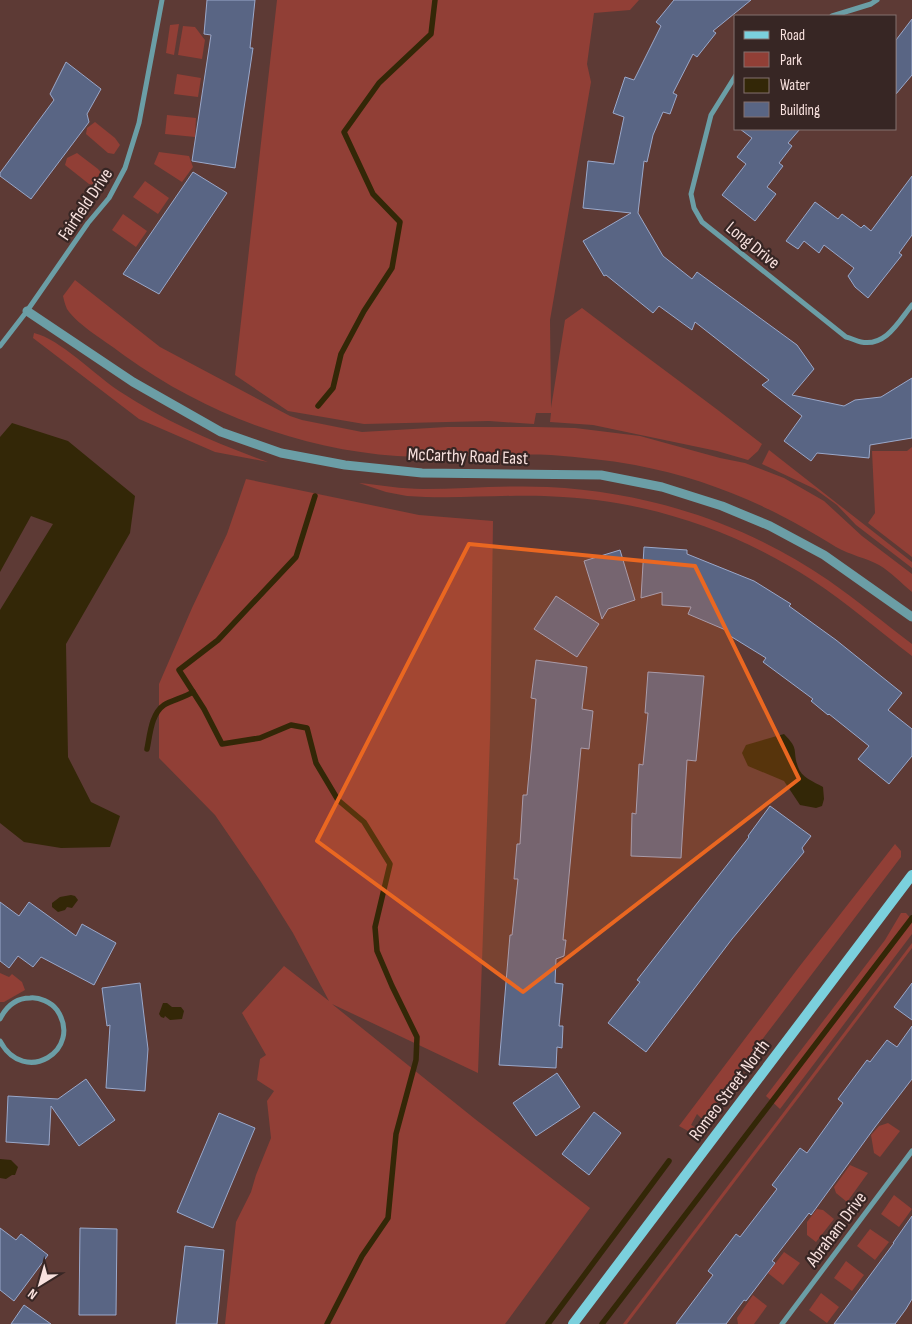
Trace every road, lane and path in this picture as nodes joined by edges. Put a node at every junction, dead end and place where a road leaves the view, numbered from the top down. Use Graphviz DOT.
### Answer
graph roads {
  1 [pos="162,0"];
  2 [pos="878,0"];
  3 [pos="835,15"];
  4 [pos="734,78"];
  5 [pos="912,305"];
  6 [pos="27,311"];
  7 [pos="0,346"];
  8 [pos="912,617"];
  9 [pos="912,875"];
  10 [pos="0,1019"];
  11 [pos="0,1041"];
  12 [pos="912,1151"];
  13 [pos="573,1324"];
  14 [pos="782,1324"];
  1 -- 6 [label="street, Fairfield Drive"];
  2 -- 3 [label="street"];
  4 -- 5 [label="street, Long Drive"];
  6 -- 7 [label="street, Fairfield Drive"];
  6 -- 8 [label="street, McCarthy Road East"];
  9 -- 13 [label="main road, Romeo Street North"];
  10 -- 11 [label="street"];
  12 -- 14 [label="street, Abraham Drive"];
}
